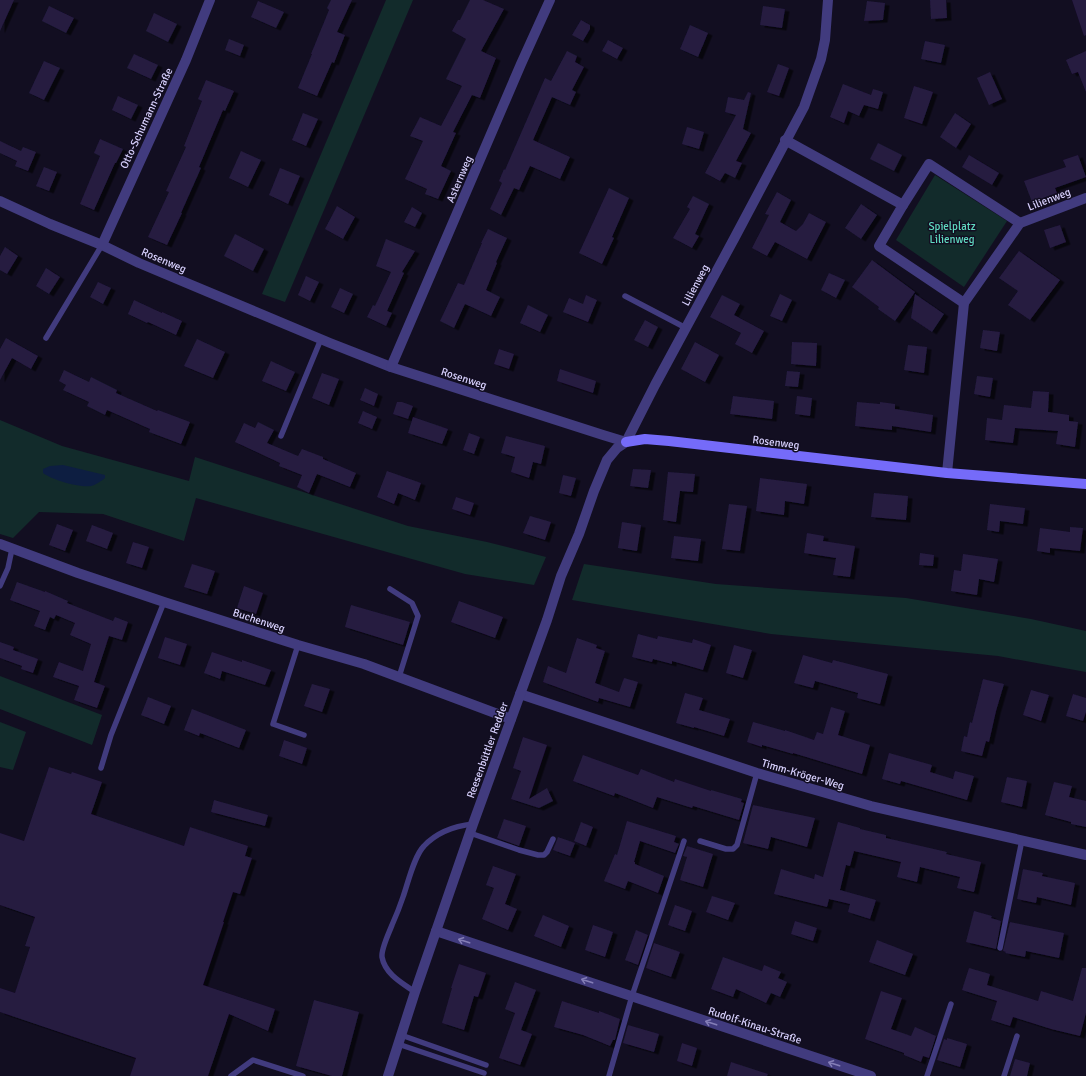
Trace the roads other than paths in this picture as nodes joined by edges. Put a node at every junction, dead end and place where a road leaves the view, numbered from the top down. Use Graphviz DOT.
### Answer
graph roads {
  1 [pos="210,0"];
  2 [pos="550,0"];
  3 [pos="828,0"];
  4 [pos="785,140"];
  5 [pos="1086,198"];
  6 [pos="0,201"];
  7 [pos="903,205"];
  8 [pos="1020,223"];
  9 [pos="102,245"];
  10 [pos="625,296"];
  11 [pos="964,303"];
  12 [pos="686,328"];
  13 [pos="46,338"];
  14 [pos="321,340"];
  15 [pos="391,367"];
  16 [pos="281,436"];
  17 [pos="626,442"];
  18 [pos="947,473"];
  19 [pos="1086,484"];
  20 [pos="0,544"];
  21 [pos="12,549"];
  22 [pos="0,586"];
  23 [pos="390,589"];
  24 [pos="164,602"];
  25 [pos="298,645"];
  26 [pos="398,677"];
  27 [pos="520,694"];
  28 [pos="511,719"];
  29 [pos="304,735"];
  30 [pos="101,768"];
  31 [pos="757,773"];
  32 [pos="472,828"];
  33 [pos="553,839"];
  34 [pos="1022,840"];
  35 [pos="684,841"];
  36 [pos="700,841"];
  37 [pos="1086,855"];
  38 [pos="436,931"];
  39 [pos="1000,948"];
  40 [pos="415,992"];
  41 [pos="632,996"];
  42 [pos="951,1004"];
  43 [pos="1017,1036"];
  44 [pos="399,1040"];
  45 [pos="486,1065"];
  46 [pos="484,1073"];
  47 [pos="231,1076"];
  48 [pos="303,1076"];
  49 [pos="388,1076"];
  50 [pos="609,1076"];
  51 [pos="871,1076"];
  52 [pos="927,1076"];
  53 [pos="1004,1076"];
  1 -- 9 [label="street, Otto-Schumann-Straße"];
  2 -- 15 [label="street, Asternweg"];
  3 -- 4 [label="street, Lilienweg"];
  4 -- 7 [label="street"];
  4 -- 12 [label="street, Lilienweg"];
  5 -- 8 [label="street, Lilienweg"];
  6 -- 9 [label="street, Rosenweg"];
  7 -- 8 [label="street, Lilienweg"];
  7 -- 11 [label="street, Lilienweg"];
  8 -- 11 [label="street, Lilienweg"];
  9 -- 13 [label="lane"];
  9 -- 14 [label="street, Rosenweg"];
  10 -- 12 [label="lane"];
  11 -- 18 [label="street"];
  12 -- 17 [label="street, Lilienweg"];
  14 -- 15 [label="street, Rosenweg"];
  14 -- 16 [label="lane"];
  15 -- 17 [label="street, Rosenweg"];
  17 -- 18 [label="street, Rosenweg"];
  17 -- 27 [label="street, Reesenbüttler Redder"];
  18 -- 19 [label="street, Rosenweg"];
  20 -- 21 [label="street, Buchenweg"];
  21 -- 22 [label="lane"];
  21 -- 24 [label="street, Buchenweg"];
  23 -- 26 [label="lane"];
  24 -- 25 [label="street, Buchenweg"];
  24 -- 30 [label="lane"];
  25 -- 26 [label="street, Buchenweg"];
  25 -- 29 [label="lane"];
  26 -- 28 [label="street, Buchenweg"];
  27 -- 28 [label="street, Reesenbüttler Redder"];
  27 -- 31 [label="street, Timm-Kröger-Weg"];
  28 -- 32 [label="street, Reesenbüttler Redder"];
  31 -- 34 [label="street, Timm-Kröger-Weg"];
  31 -- 36 [label="lane"];
  32 -- 33 [label="lane"];
  32 -- 38 [label="street, Reesenbüttler Redder"];
  32 -- 40 [label="lane"];
  34 -- 37 [label="street, Timm-Kröger-Weg"];
  34 -- 39 [label="lane"];
  35 -- 41 [label="lane"];
  38 -- 40 [label="street, Reesenbüttler Redder"];
  41 -- 38 [label="street, Rudolf-Kinau-Straße, one-way"];
  40 -- 44 [label="street, Reesenbüttler Redder"];
  41 -- 50 [label="lane"];
  51 -- 41 [label="street, Rudolf-Kinau-Straße, one-way"];
  42 -- 52 [label="lane"];
  43 -- 53 [label="lane"];
  44 -- 45 [label="lane"];
  44 -- 46 [label="lane"];
  44 -- 49 [label="street, Reesenbüttler Redder"];
  47 -- 48 [label="lane"];
}
